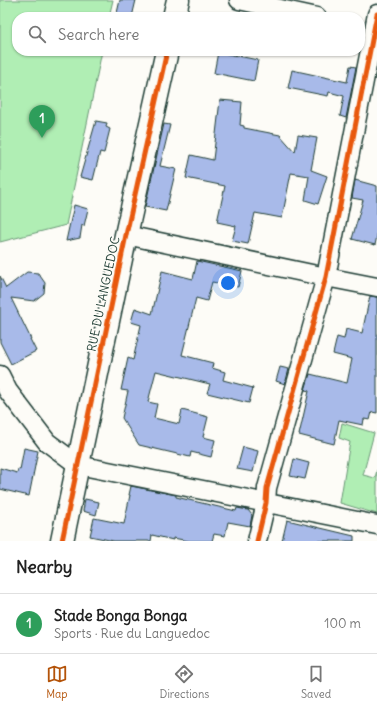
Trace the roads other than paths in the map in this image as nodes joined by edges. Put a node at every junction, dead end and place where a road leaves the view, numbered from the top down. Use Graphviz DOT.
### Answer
graph roads {
  1 [pos="178,0"];
  2 [pos="239,0"];
  3 [pos="175,12"];
  4 [pos="294,12"];
  5 [pos="372,25"];
  6 [pos="166,56"];
  7 [pos="126,235"];
  8 [pos="326,277"];
  9 [pos="377,287"];
  10 [pos="0,375"];
  11 [pos="78,465"];
  12 [pos="266,503"];
  13 [pos="377,525"];
  14 [pos="62,541"];
  15 [pos="257,541"];
  1 -- 3 [label="street"];
  2 -- 4 [label="street"];
  5 -- 8 [label="street"];
  6 -- 7 [label="street, RUE DU LANGUEDOC"];
  7 -- 8 [label="street"];
  7 -- 11 [label="street, RUE DU LANGUEDOC"];
  8 -- 9 [label="street"];
  8 -- 12 [label="street"];
  10 -- 11 [label="street"];
  11 -- 12 [label="street"];
  11 -- 14 [label="street, RUE DU LANGUEDOC"];
  12 -- 13 [label="street"];
  12 -- 15 [label="street"];
}
